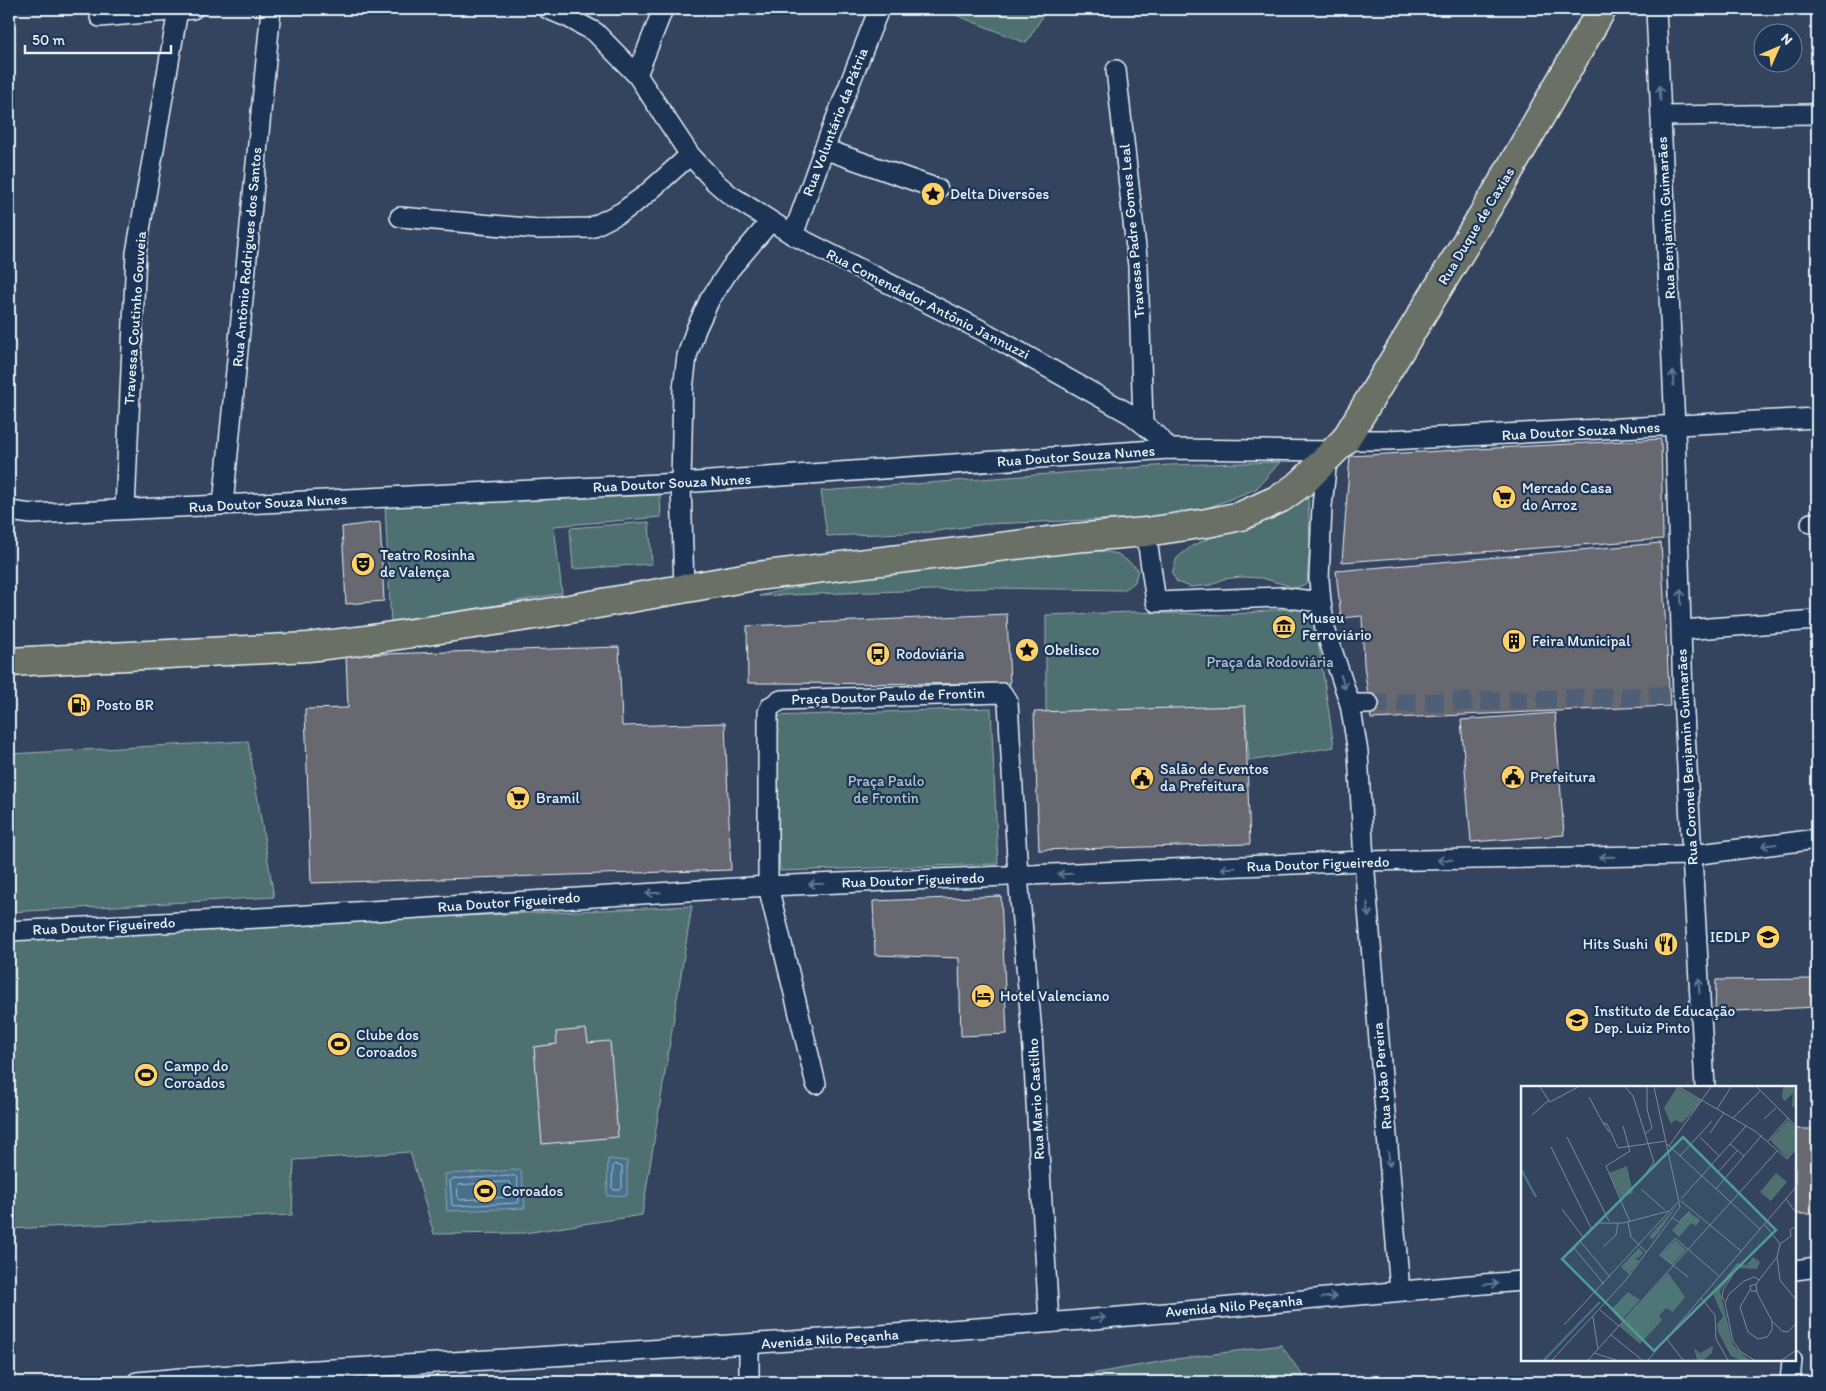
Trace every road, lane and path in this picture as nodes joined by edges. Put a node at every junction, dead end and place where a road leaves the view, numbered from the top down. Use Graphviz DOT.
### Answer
graph roads {
  1 [pos="185,9"];
  2 [pos="271,9"];
  3 [pos="548,9"];
  4 [pos="663,9"];
  5 [pos="879,9"];
  6 [pos="1602,9"];
  7 [pos="1656,9"];
  8 [pos="100,17"];
  9 [pos="1116,70"];
  10 [pos="637,75"];
  11 [pos="1817,114"];
  12 [pos="1661,116"];
  13 [pos="824,149"];
  14 [pos="690,156"];
  15 [pos="938,189"];
  16 [pos="400,217"];
  17 [pos="770,222"];
  18 [pos="793,235"];
  19 [pos="1817,418"];
  20 [pos="1143,422"];
  21 [pos="1675,426"];
  22 [pos="1168,449"];
  23 [pos="1336,450"];
  24 [pos="682,484"];
  25 [pos="223,505"];
  26 [pos="125,509"];
  27 [pos="9,510"];
  28 [pos="1146,532"];
  29 [pos="684,589"];
  30 [pos="1320,602"];
  31 [pos="1817,620"];
  32 [pos="1682,630"];
  33 [pos="9,662"];
  34 [pos="1350,704"];
  35 [pos="1369,704"];
  36 [pos="1817,838"];
  37 [pos="1692,855"];
  38 [pos="1364,861"];
  39 [pos="1018,876"];
  40 [pos="768,886"];
  41 [pos="9,931"];
  42 [pos="816,1084"];
  43 [pos="1705,1086"];
  44 [pos="1817,1267"];
  45 [pos="1796,1270"];
  46 [pos="1521,1281"];
  47 [pos="1400,1290"];
  48 [pos="1049,1322"];
  49 [pos="748,1345"];
  50 [pos="1792,1361"];
  51 [pos="180,1380"];
  52 [pos="137,1382"];
  53 [pos="749,1382"];
  54 [pos="1790,1382"];
  1 -- 8 [label="street"];
  1 -- 26 [label="street, Travessa Coutinho Gouveia"];
  2 -- 25 [label="street, Rua Antônio Rodrigues dos Santos"];
  3 -- 10 [label="street, Rua Comendador Antônio Jannuzzi"];
  4 -- 10 [label="street"];
  5 -- 13 [label="street, Rua Voluntário da Pátria"];
  6 -- 23 [label="main road, Rua Duque de Caxias"];
  12 -- 7 [label="street, Rua Benjamin Guimarães, one-way"];
  9 -- 20 [label="street, Travessa Padre Gomes Leal"];
  10 -- 14 [label="street, Rua Comendador Antônio Jannuzzi"];
  11 -- 12 [label="street"];
  21 -- 12 [label="street, Rua Benjamin Guimarães, one-way"];
  13 -- 15 [label="street"];
  13 -- 18 [label="street, Rua Voluntário da Pátria"];
  14 -- 16 [label="street"];
  14 -- 17 [label="street, Rua Comendador Antônio Jannuzzi"];
  17 -- 18 [label="street, Rua Comendador Antônio Jannuzzi"];
  17 -- 24 [label="street"];
  18 -- 20 [label="street, Rua Comendador Antônio Jannuzzi"];
  19 -- 21 [label="street, Rua Doutor Souza Nunes"];
  20 -- 22 [label="street, Rua Comendador Antônio Jannuzzi"];
  21 -- 23 [label="street, Rua Doutor Souza Nunes"];
  32 -- 21 [label="street, Rua Coronel Benjamin Guimarães, one-way"];
  22 -- 23 [label="street, Rua Doutor Souza Nunes"];
  22 -- 24 [label="street, Rua Doutor Souza Nunes"];
  23 -- 28 [label="main road, Rua Duque de Caxias"];
  23 -- 30 [label="street, Rua João Pereira"];
  24 -- 25 [label="street, Rua Doutor Souza Nunes"];
  24 -- 29 [label="street"];
  25 -- 26 [label="street, Rua Doutor Souza Nunes"];
  26 -- 27 [label="street, Rua Doutor Souza Nunes"];
  28 -- 29 [label="main road, Rua Duque de Caxias"];
  28 -- 30 [label="street"];
  29 -- 33 [label="main road, Rua Duque de Caxias"];
  30 -- 34 [label="street, Rua João Pereira, one-way"];
  31 -- 32 [label="street"];
  32 -- 37 [label="street, Rua Coronel Benjamin Guimarães"];
  34 -- 35 [label="street"];
  34 -- 38 [label="street, Rua João Pereira"];
  36 -- 37 [label="street, Rua Doutor Figueiredo, one-way"];
  37 -- 38 [label="street, Rua Doutor Figueiredo, one-way"];
  43 -- 37 [label="street, Rua Coronel Benjamin Guimarães, one-way"];
  38 -- 39 [label="street, Rua Doutor Figueiredo, one-way"];
  38 -- 47 [label="street, Rua João Pereira, one-way"];
  39 -- 40 [label="street, Rua Doutor Figueiredo, one-way"];
  39 -- 40 [label="street, Praça Doutor Paulo de Frontin"];
  39 -- 48 [label="street, Rua Mario Castilho"];
  40 -- 41 [label="street, Rua Doutor Figueiredo, one-way"];
  40 -- 42 [label="street"];
  44 -- 45 [label="street"];
  47 -- 46 [label="street, Avenida Nilo Peçanha, one-way"];
  48 -- 47 [label="street, Avenida Nilo Peçanha, one-way"];
  48 -- 49 [label="street, Avenida Nilo Peçanha"];
  49 -- 51 [label="street, Avenida Nilo Peçanha"];
  49 -- 53 [label="street"];
  50 -- 54 [label="street"];
  51 -- 52 [label="street, Avenida Nilo Peçanha"];
}
